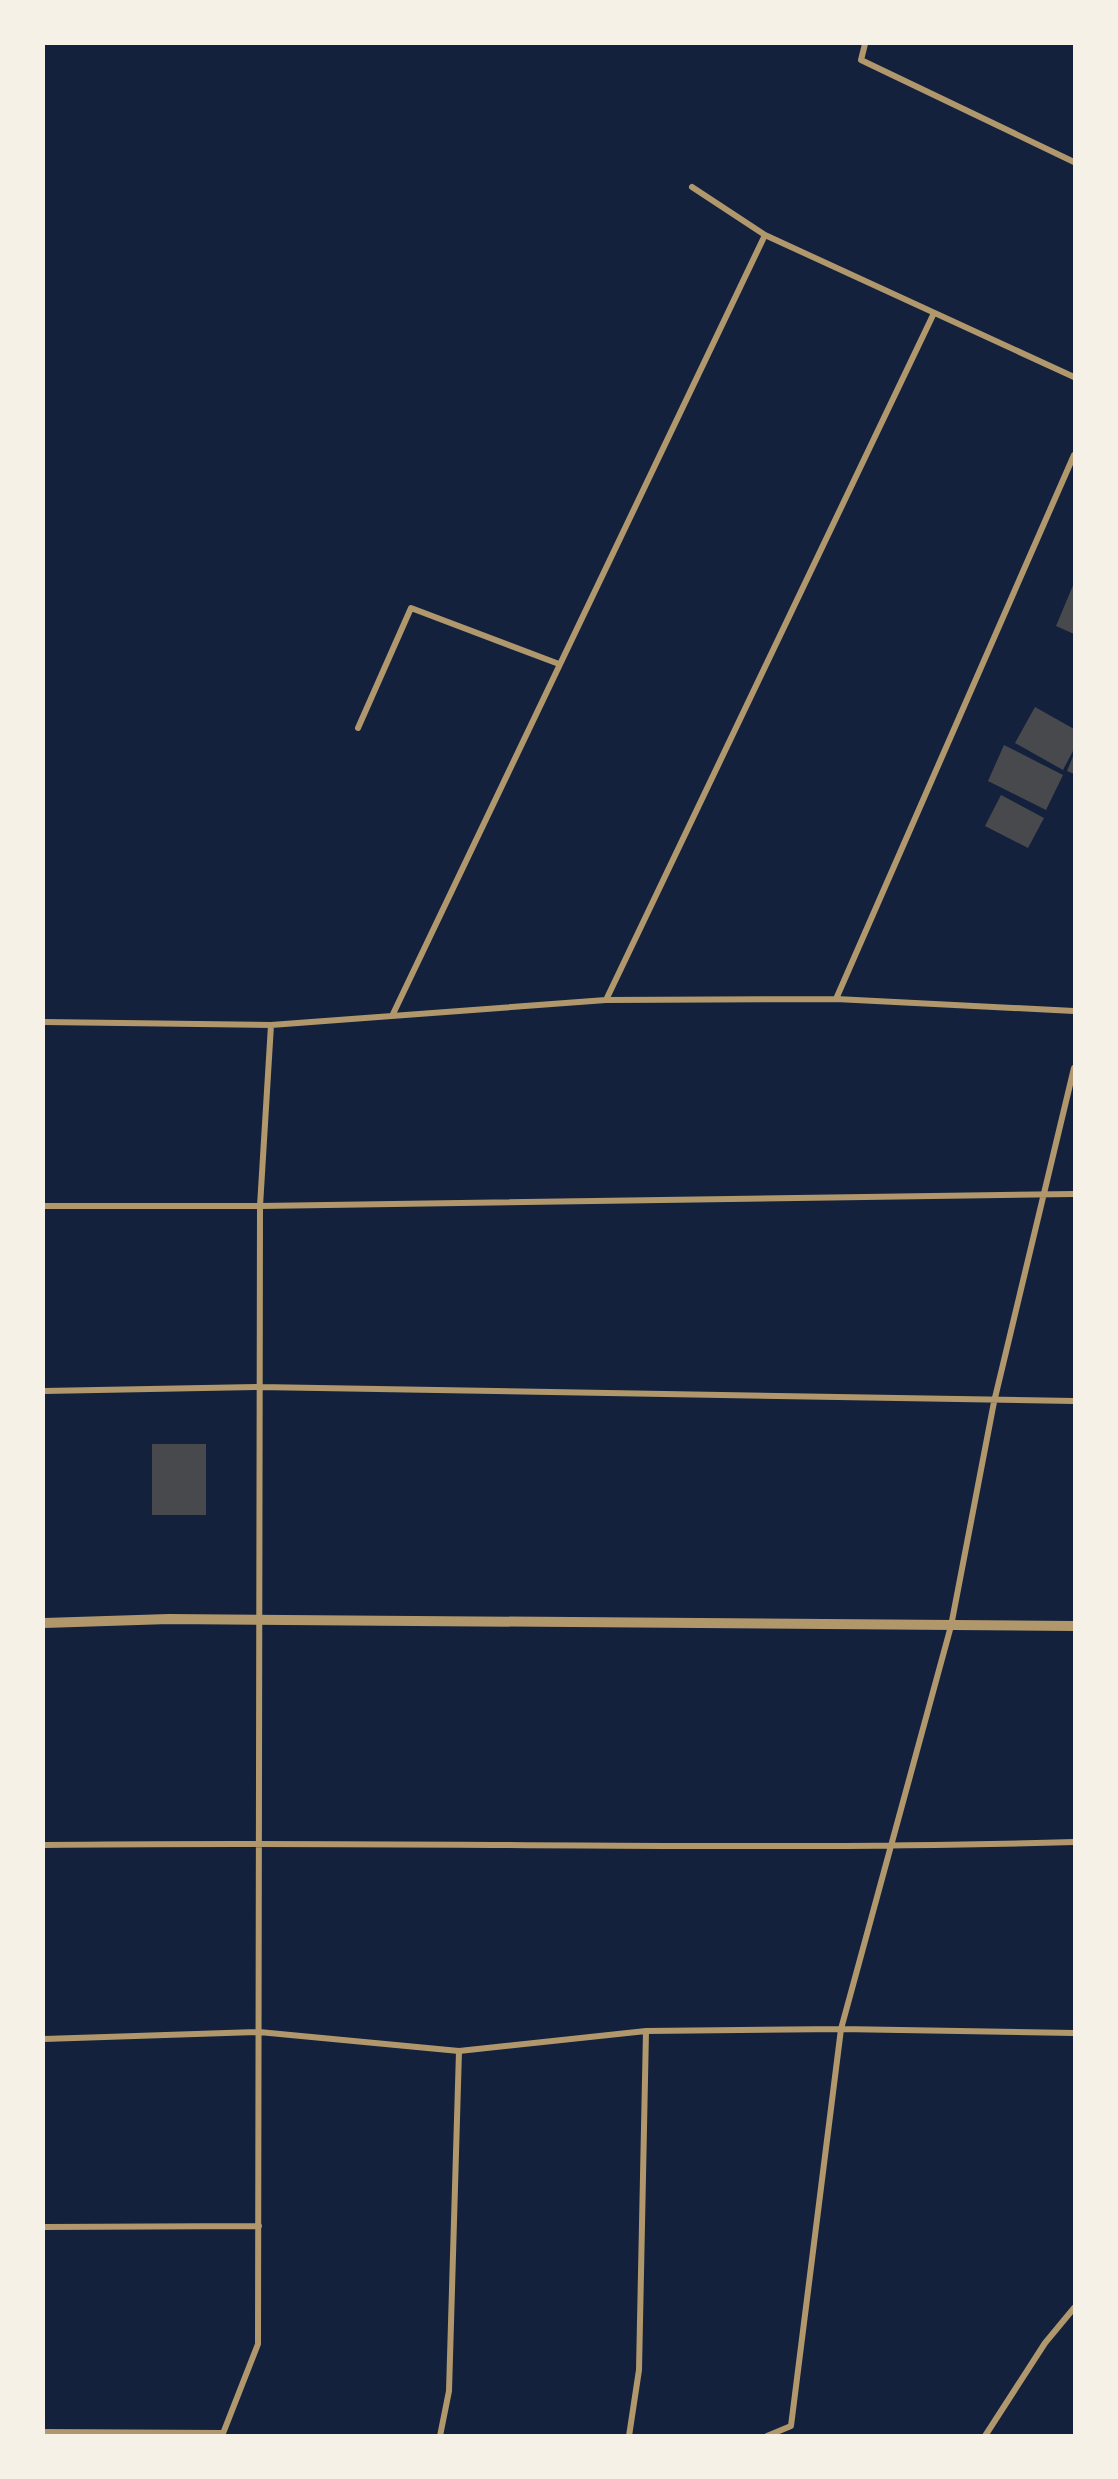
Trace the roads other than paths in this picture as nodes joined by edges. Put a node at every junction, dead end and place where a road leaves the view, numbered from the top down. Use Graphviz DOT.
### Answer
graph roads {
  1 [pos="865,44"];
  2 [pos="1074,162"];
  3 [pos="692,187"];
  4 [pos="765,235"];
  5 [pos="934,313"];
  6 [pos="1074,376"];
  7 [pos="1074,455"];
  8 [pos="558,664"];
  9 [pos="358,728"];
  10 [pos="836,999"];
  11 [pos="606,1000"];
  12 [pos="1074,1011"];
  13 [pos="393,1014"];
  14 [pos="44,1022"];
  15 [pos="272,1025"];
  16 [pos="1074,1068"];
  17 [pos="1044,1193"];
  18 [pos="1074,1194"];
  19 [pos="44,1206"];
  20 [pos="260,1206"];
  21 [pos="259,1387"];
  22 [pos="44,1390"];
  23 [pos="1074,1401"];
  24 [pos="994,1402"];
  25 [pos="260,1621"];
  26 [pos="44,1623"];
  27 [pos="951,1626"];
  28 [pos="1074,1626"];
  29 [pos="261,1842"];
  30 [pos="1074,1842"];
  31 [pos="44,1845"];
  32 [pos="890,1847"];
  33 [pos="841,2029"];
  34 [pos="646,2031"];
  35 [pos="259,2032"];
  36 [pos="1074,2033"];
  37 [pos="44,2039"];
  38 [pos="459,2051"];
  39 [pos="259,2226"];
  40 [pos="44,2227"];
  41 [pos="1074,2308"];
  42 [pos="44,2432"];
  43 [pos="222,2434"];
  44 [pos="440,2436"];
  45 [pos="629,2436"];
  46 [pos="767,2436"];
  47 [pos="985,2436"];
  1 -- 2 [label="street"];
  3 -- 4 [label="street"];
  4 -- 5 [label="street"];
  4 -- 8 [label="street"];
  5 -- 6 [label="street"];
  5 -- 11 [label="street"];
  7 -- 10 [label="street"];
  8 -- 9 [label="street"];
  8 -- 13 [label="street"];
  10 -- 11 [label="street"];
  10 -- 12 [label="street"];
  11 -- 13 [label="street"];
  13 -- 15 [label="street"];
  14 -- 15 [label="street"];
  15 -- 20 [label="street"];
  16 -- 17 [label="street"];
  17 -- 18 [label="street"];
  17 -- 20 [label="street"];
  17 -- 24 [label="street"];
  19 -- 20 [label="street"];
  20 -- 21 [label="street"];
  21 -- 22 [label="street"];
  21 -- 24 [label="street"];
  21 -- 25 [label="street"];
  23 -- 24 [label="street"];
  24 -- 27 [label="street"];
  25 -- 26 [label="street"];
  25 -- 27 [label="street"];
  25 -- 29 [label="street"];
  27 -- 28 [label="street"];
  27 -- 32 [label="street"];
  29 -- 31 [label="street"];
  29 -- 32 [label="street"];
  29 -- 35 [label="street"];
  30 -- 32 [label="street"];
  32 -- 33 [label="street"];
  33 -- 34 [label="street"];
  33 -- 36 [label="street"];
  33 -- 46 [label="street"];
  34 -- 38 [label="street"];
  34 -- 45 [label="street"];
  35 -- 37 [label="street"];
  35 -- 38 [label="street"];
  35 -- 39 [label="street"];
  38 -- 44 [label="street"];
  39 -- 40 [label="street"];
  39 -- 43 [label="street"];
  41 -- 47 [label="street"];
  42 -- 43 [label="street"];
}
